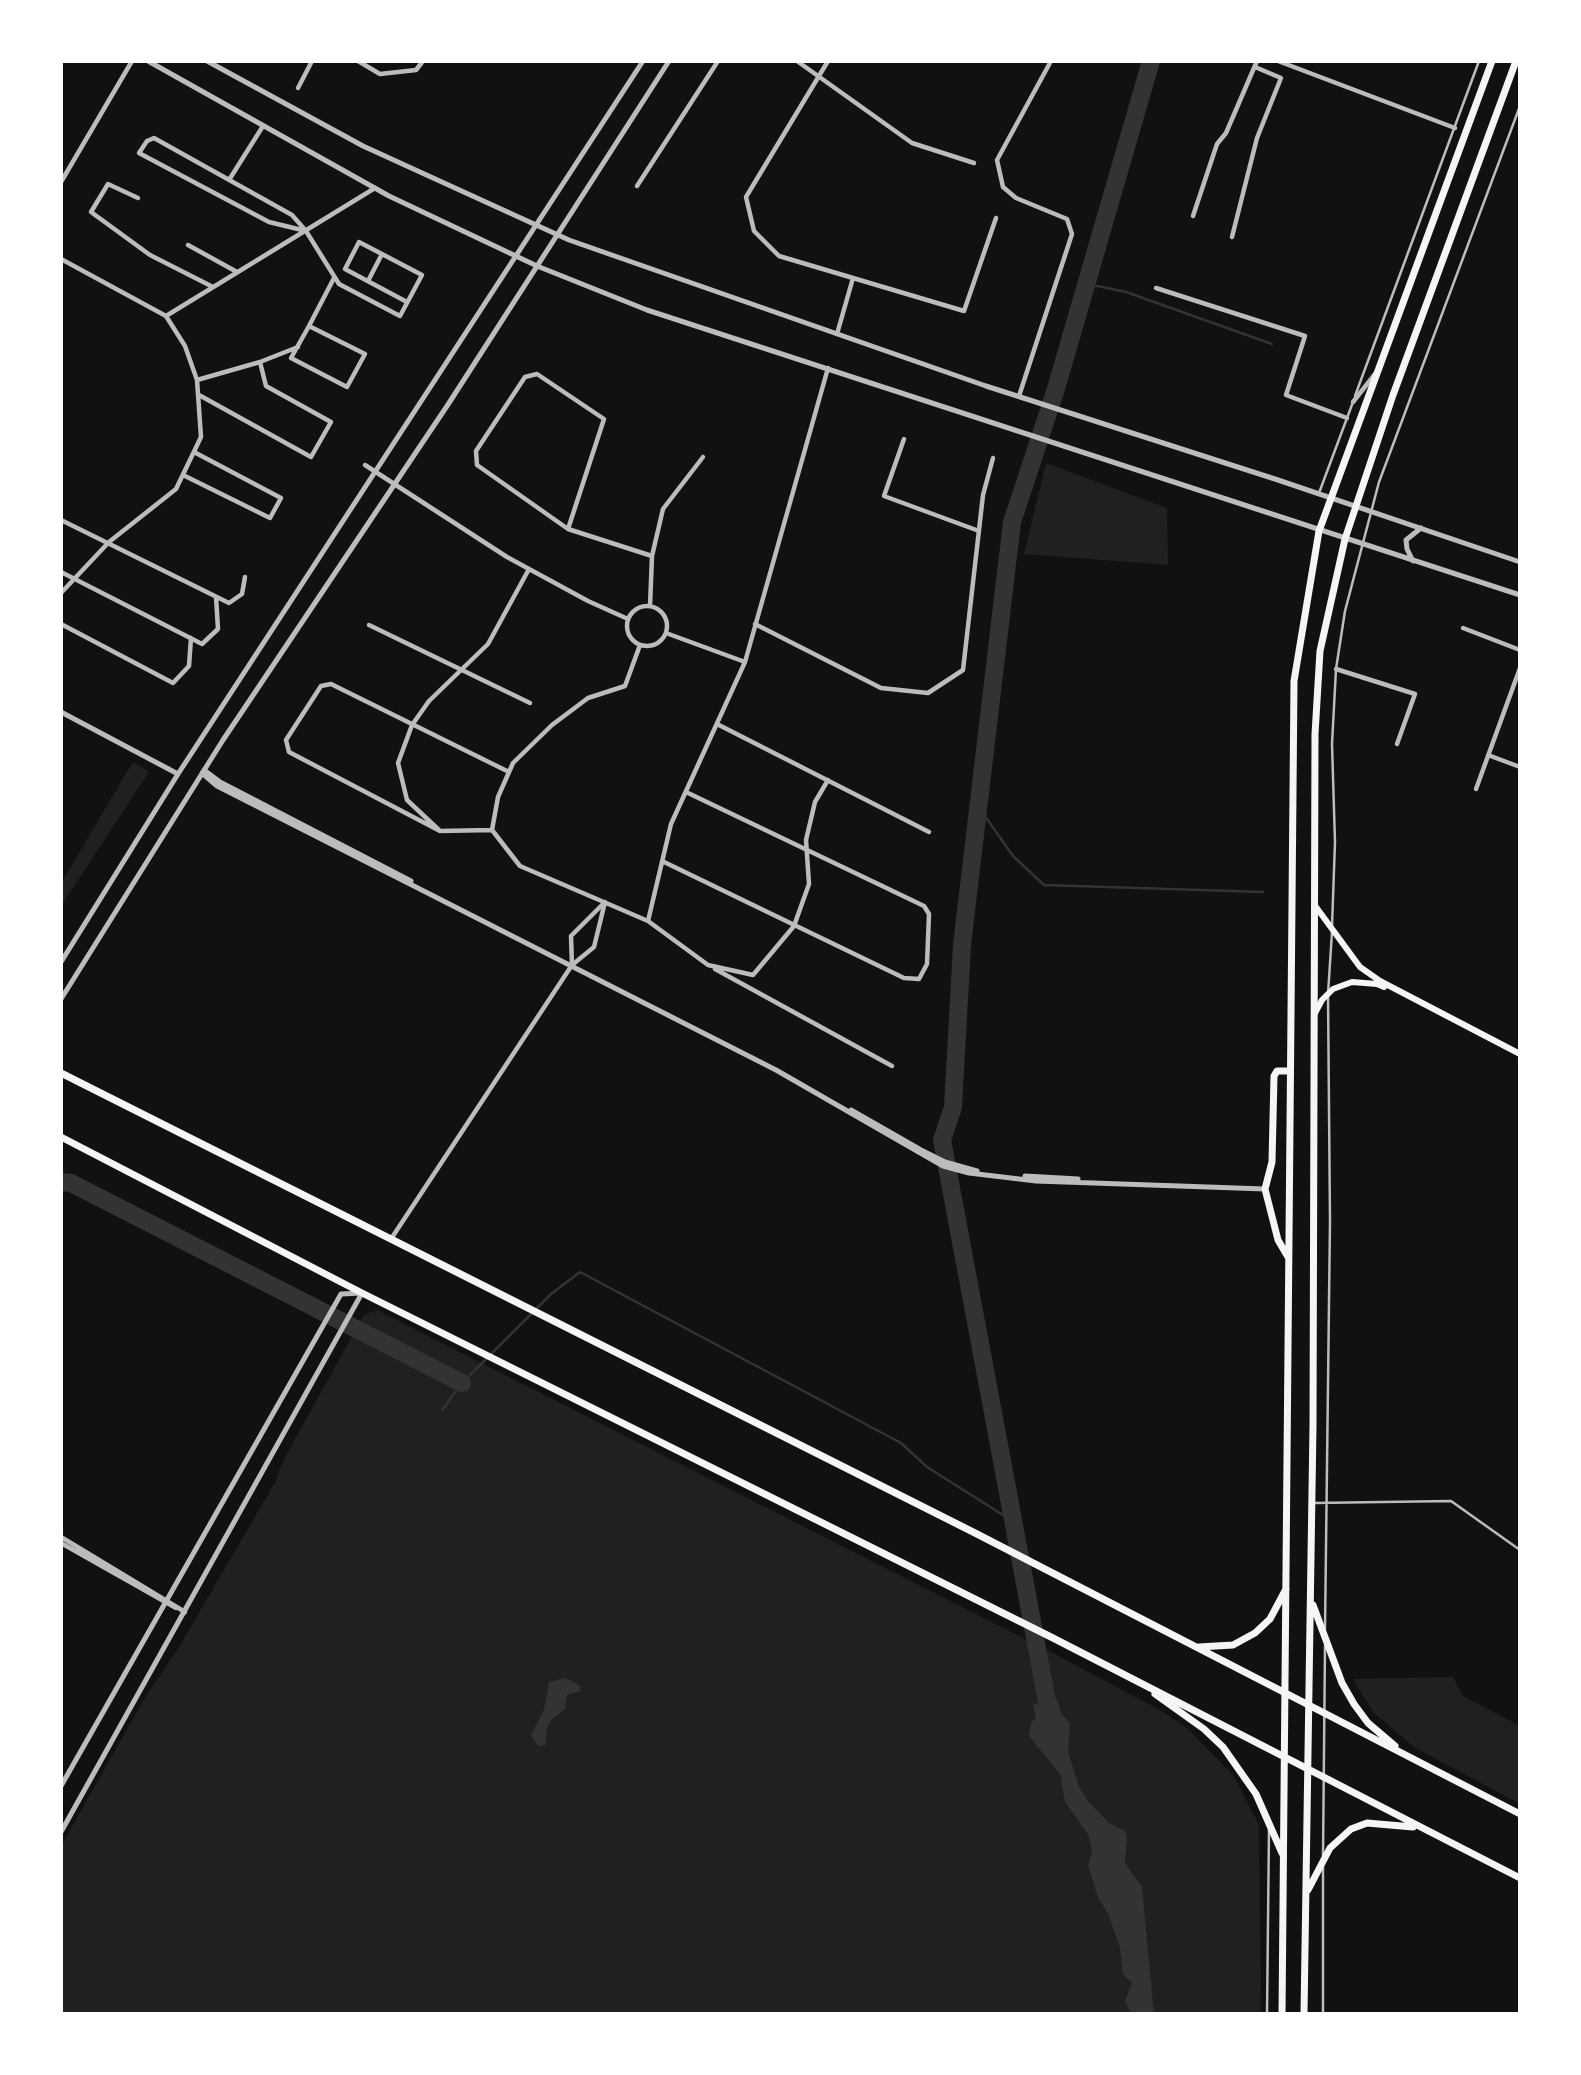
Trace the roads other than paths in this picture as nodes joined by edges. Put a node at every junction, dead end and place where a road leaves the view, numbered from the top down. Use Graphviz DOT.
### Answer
graph roads {
  1 [pos="132,61"];
  2 [pos="148,61"];
  3 [pos="207,61"];
  4 [pos="312,61"];
  5 [pos="358,61"];
  6 [pos="422,61"];
  7 [pos="643,61"];
  8 [pos="669,61"];
  9 [pos="718,61"];
  10 [pos="797,61"];
  11 [pos="828,61"];
  12 [pos="1051,61"];
  13 [pos="1278,61"];
  14 [pos="1479,61"];
  15 [pos="1492,61"];
  16 [pos="1516,61"];
  17 [pos="1256,64"];
  18 [pos="818,76"];
  19 [pos="298,88"];
  20 [pos="1520,106"];
  21 [pos="263,126"];
  22 [pos="1454,128"];
  23 [pos="974,163"];
  24 [pos="229,180"];
  25 [pos="61,182"];
  26 [pos="637,186"];
  27 [pos="375,188"];
  28 [pos="138,198"];
  29 [pos="1193,216"];
  30 [pos="996,218"];
  31 [pos="536,225"];
  32 [pos="306,231"];
  33 [pos="557,235"];
  34 [pos="1231,237"];
  35 [pos="188,245"];
  36 [pos="382,254"];
  37 [pos="517,257"];
  38 [pos="61,259"];
  39 [pos="537,266"];
  40 [pos="238,272"];
  41 [pos="334,277"];
  42 [pos="853,278"];
  43 [pos="368,281"];
  44 [pos="214,287"];
  45 [pos="1156,288"];
  46 [pos="407,302"];
  47 [pos="166,316"];
  48 [pos="309,326"];
  49 [pos="837,334"];
  50 [pos="298,347"];
  51 [pos="260,362"];
  52 [pos="828,368"];
  53 [pos="1377,371"];
  54 [pos="197,380"];
  55 [pos="199,395"];
  56 [pos="1019,397"];
  57 [pos="1353,402"];
  58 [pos="1347,418"];
  59 [pos="904,439"];
  60 [pos="194,452"];
  61 [pos="703,457"];
  62 [pos="993,458"];
  63 [pos="365,465"];
  64 [pos="375,474"];
  65 [pos="183,475"];
  66 [pos="393,486"];
  67 [pos="1319,493"];
  68 [pos="1331,497"];
  69 [pos="1357,506"];
  70 [pos="1373,511"];
  71 [pos="61,520"];
  72 [pos="1421,528"];
  73 [pos="568,529"];
  74 [pos="979,531"];
  75 [pos="1319,531"];
  76 [pos="1345,539"];
  77 [pos="109,542"];
  78 [pos="1362,545"];
  79 [pos="652,556"];
  80 [pos="1413,561"];
  81 [pos="1520,562"];
  82 [pos="529,569"];
  83 [pos="61,572"];
  84 [pos="245,577"];
  85 [pos="76,580"];
  86 [pos="61,593"];
  87 [pos="1520,595"];
  88 [pos="216,597"];
  89 [pos="650,606"];
  90 [pos="628,619"];
  91 [pos="61,624"];
  92 [pos="369,625"];
  93 [pos="755,625"];
  94 [pos="1463,628"];
  95 [pos="666,633"];
  96 [pos="191,638"];
  97 [pos="640,645"];
  98 [pos="1520,650"];
  99 [pos="745,662"];
  100 [pos="1520,668"];
  101 [pos="1336,669"];
  102 [pos="460,671"];
  103 [pos="530,703"];
  104 [pos="61,713"];
  105 [pos="717,724"];
  106 [pos="412,725"];
  107 [pos="1397,744"];
  108 [pos="1488,755"];
  109 [pos="1520,767"];
  110 [pos="203,771"];
  111 [pos="509,772"];
  112 [pos="177,776"];
  113 [pos="828,780"];
  114 [pos="1476,789"];
  115 [pos="686,792"];
  116 [pos="492,830"];
  117 [pos="440,831"];
  118 [pos="929,832"];
  119 [pos="807,852"];
  120 [pos="663,861"];
  121 [pos="604,902"];
  122 [pos="1317,907"];
  123 [pos="648,921"];
  124 [pos="794,926"];
  125 [pos="1332,931"];
  126 [pos="61,962"];
  127 [pos="708,965"];
  128 [pos="571,966"];
  129 [pos="1328,994"];
  130 [pos="61,999"];
  131 [pos="1313,1018"];
  132 [pos="1520,1056"];
  133 [pos="892,1066"];
  134 [pos="1290,1071"];
  135 [pos="61,1073"];
  136 [pos="61,1137"];
  137 [pos="1265,1187"];
  138 [pos="391,1239"];
  139 [pos="1288,1258"];
  140 [pos="362,1293"];
  141 [pos="1312,1503"];
  142 [pos="1328,1503"];
  143 [pos="61,1537"];
  144 [pos="61,1543"];
  145 [pos="1520,1550"];
  146 [pos="1288,1585"];
  147 [pos="1310,1598"];
  148 [pos="165,1600"];
  149 [pos="186,1613"];
  150 [pos="1324,1636"];
  151 [pos="1194,1647"];
  152 [pos="1144,1685"];
  153 [pos="1286,1695"];
  154 [pos="1308,1705"];
  155 [pos="1326,1714"];
  156 [pos="1286,1760"];
  157 [pos="1416,1760"];
  158 [pos="1308,1771"];
  159 [pos="1326,1780"];
  160 [pos="61,1786"];
  161 [pos="1520,1814"];
  162 [pos="1269,1822"];
  163 [pos="1427,1830"];
  164 [pos="61,1832"];
  165 [pos="1284,1858"];
  166 [pos="1323,1859"];
  167 [pos="1520,1878"];
  168 [pos="1306,1893"];
  169 [pos="1268,2014"];
  170 [pos="1282,2014"];
  171 [pos="1304,2014"];
  172 [pos="1323,2014"];
  1 -- 25 [label="street"];
  2 -- 21 [label="street"];
  3 -- 31 [label="street"];
  4 -- 19 [label="street"];
  5 -- 6 [label="street"];
  7 -- 31 [label="street"];
  8 -- 33 [label="street"];
  9 -- 26 [label="street"];
  10 -- 18 [label="street"];
  11 -- 18 [label="street"];
  12 -- 56 [label="street"];
  13 -- 22 [label="street"];
  14 -- 22 [label="lane"];
  15 -- 53 [label="main road"];
  16 -- 69 [label="main road"];
  17 -- 29 [label="street"];
  17 -- 34 [label="street"];
  18 -- 23 [label="street"];
  18 -- 42 [label="street"];
  20 -- 70 [label="lane"];
  21 -- 24 [label="street"];
  21 -- 27 [label="street"];
  22 -- 57 [label="lane"];
  24 -- 32 [label="street"];
  24 -- 32 [label="street"];
  27 -- 32 [label="street"];
  27 -- 37 [label="street"];
  28 -- 44 [label="street"];
  30 -- 42 [label="street"];
  31 -- 33 [label="street"];
  31 -- 37 [label="street"];
  32 -- 40 [label="street"];
  32 -- 41 [label="street"];
  33 -- 39 [label="street"];
  33 -- 49 [label="street"];
  35 -- 40 [label="street"];
  36 -- 43 [label="street"];
  36 -- 43 [label="street"];
  36 -- 46 [label="street"];
  37 -- 39 [label="street"];
  37 -- 64 [label="street"];
  38 -- 47 [label="street"];
  39 -- 52 [label="street"];
  39 -- 66 [label="street"];
  40 -- 44 [label="street"];
  41 -- 46 [label="street"];
  41 -- 48 [label="street"];
  42 -- 49 [label="street"];
  43 -- 46 [label="street"];
  44 -- 47 [label="street"];
  45 -- 58 [label="street"];
  47 -- 54 [label="street"];
  48 -- 50 [label="street"];
  48 -- 50 [label="street"];
  49 -- 56 [label="street"];
  50 -- 51 [label="street"];
  51 -- 54 [label="street"];
  51 -- 55 [label="street"];
  52 -- 75 [label="street"];
  52 -- 93 [label="street"];
  53 -- 57 [label="street"];
  53 -- 68 [label="main road"];
  54 -- 55 [label="street"];
  55 -- 60 [label="street"];
  56 -- 67 [label="street"];
  57 -- 58 [label="lane"];
  58 -- 67 [label="lane"];
  59 -- 74 [label="street"];
  60 -- 65 [label="street"];
  60 -- 65 [label="street"];
  61 -- 79 [label="street"];
  62 -- 74 [label="street"];
  63 -- 64 [label="street"];
  64 -- 66 [label="street"];
  64 -- 112 [label="street"];
  65 -- 77 [label="street"];
  66 -- 82 [label="street"];
  66 -- 110 [label="street"];
  67 -- 68 [label="street"];
  68 -- 69 [label="street"];
  68 -- 75 [label="main road"];
  69 -- 70 [label="street"];
  69 -- 76 [label="main road"];
  70 -- 72 [label="street"];
  70 -- 78 [label="lane"];
  71 -- 77 [label="street"];
  72 -- 80 [label="street"];
  72 -- 81 [label="street"];
  73 -- 73 [label="street"];
  73 -- 79 [label="street"];
  74 -- 93 [label="street"];
  75 -- 76 [label="street"];
  75 -- 134 [label="main road"];
  76 -- 78 [label="street"];
  76 -- 122 [label="main road"];
  77 -- 85 [label="street"];
  77 -- 88 [label="street"];
  78 -- 80 [label="street"];
  78 -- 101 [label="lane"];
  79 -- 89 [label="street"];
  80 -- 87 [label="street"];
  82 -- 90 [label="street"];
  82 -- 102 [label="street"];
  83 -- 85 [label="street"];
  84 -- 88 [label="street"];
  85 -- 86 [label="street"];
  85 -- 96 [label="street"];
  88 -- 96 [label="street"];
  89 -- 90 [label="street"];
  89 -- 95 [label="street"];
  90 -- 97 [label="street"];
  91 -- 96 [label="street"];
  92 -- 102 [label="street"];
  93 -- 99 [label="street"];
  94 -- 98 [label="street"];
  95 -- 97 [label="street"];
  95 -- 99 [label="street"];
  97 -- 111 [label="street"];
  99 -- 105 [label="street"];
  100 -- 108 [label="street"];
  101 -- 107 [label="street"];
  101 -- 125 [label="lane"];
  102 -- 103 [label="street"];
  102 -- 106 [label="street"];
  104 -- 112 [label="street"];
  105 -- 113 [label="street"];
  105 -- 115 [label="street"];
  106 -- 111 [label="street"];
  106 -- 117 [label="street"];
  106 -- 117 [label="street"];
  108 -- 109 [label="street"];
  108 -- 114 [label="street"];
  110 -- 128 [label="street"];
  110 -- 130 [label="street"];
  111 -- 116 [label="street"];
  112 -- 126 [label="street"];
  113 -- 118 [label="street"];
  113 -- 119 [label="street"];
  115 -- 119 [label="street"];
  115 -- 120 [label="street"];
  116 -- 117 [label="street"];
  116 -- 121 [label="street"];
  119 -- 124 [label="street"];
  119 -- 124 [label="street"];
  120 -- 123 [label="street"];
  120 -- 124 [label="street"];
  121 -- 123 [label="street"];
  121 -- 128 [label="street"];
  121 -- 128 [label="street"];
  122 -- 125 [label="main road"];
  122 -- 131 [label="main road"];
  123 -- 127 [label="street"];
  124 -- 127 [label="street"];
  125 -- 129 [label="lane"];
  125 -- 132 [label="main road"];
  127 -- 133 [label="street"];
  128 -- 137 [label="street"];
  128 -- 138 [label="street"];
  129 -- 131 [label="main road"];
  129 -- 132 [label="main road"];
  129 -- 142 [label="lane"];
  131 -- 141 [label="main road"];
  134 -- 137 [label="main road"];
  134 -- 139 [label="main road"];
  135 -- 138 [label="main road"];
  136 -- 140 [label="main road"];
  137 -- 139 [label="main road"];
  138 -- 151 [label="main road"];
  139 -- 146 [label="main road"];
  140 -- 148 [label="street"];
  140 -- 149 [label="street"];
  140 -- 152 [label="main road"];
  141 -- 142 [label="lane"];
  141 -- 147 [label="main road"];
  142 -- 145 [label="lane"];
  142 -- 150 [label="lane"];
  143 -- 148 [label="street"];
  144 -- 148 [label="street"];
  146 -- 151 [label="main road"];
  146 -- 153 [label="main road"];
  147 -- 150 [label="main road"];
  147 -- 154 [label="main road"];
  148 -- 149 [label="street"];
  148 -- 160 [label="street"];
  149 -- 164 [label="street"];
  150 -- 155 [label="lane"];
  150 -- 157 [label="main road"];
  151 -- 153 [label="main road"];
  152 -- 156 [label="main road"];
  152 -- 162 [label="main road"];
  153 -- 154 [label="main road"];
  153 -- 156 [label="main road"];
  154 -- 155 [label="main road"];
  154 -- 158 [label="main road"];
  155 -- 157 [label="main road"];
  155 -- 159 [label="lane"];
  156 -- 158 [label="main road"];
  156 -- 165 [label="main road"];
  157 -- 161 [label="main road"];
  158 -- 159 [label="main road"];
  158 -- 168 [label="main road"];
  159 -- 163 [label="main road"];
  159 -- 166 [label="lane"];
  162 -- 165 [label="main road"];
  162 -- 169 [label="lane"];
  163 -- 166 [label="main road"];
  163 -- 167 [label="main road"];
  165 -- 170 [label="main road"];
  166 -- 168 [label="main road"];
  166 -- 172 [label="lane"];
  168 -- 171 [label="main road"];
}
